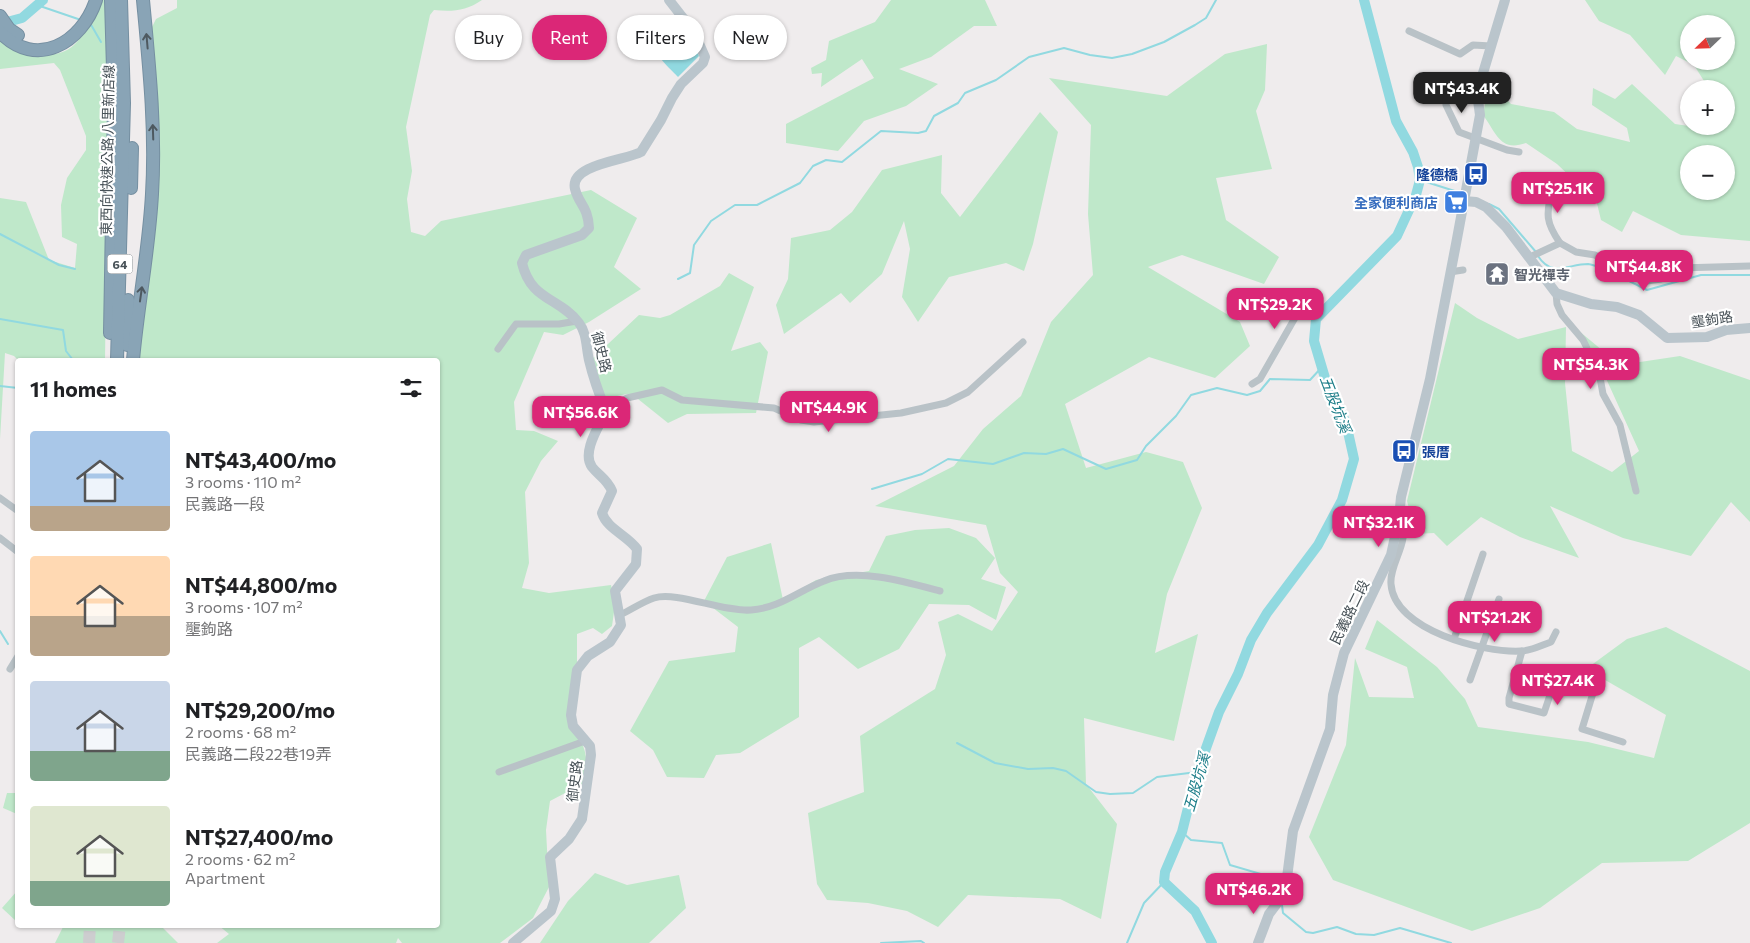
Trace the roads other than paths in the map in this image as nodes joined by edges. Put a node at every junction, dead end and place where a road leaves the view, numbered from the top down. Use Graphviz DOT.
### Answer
graph roads {
  1 [pos="87,0"];
  2 [pos="96,0"];
  3 [pos="111,0"];
  4 [pos="122,0"];
  5 [pos="130,0"];
  6 [pos="143,0"];
  7 [pos="669,0"];
  8 [pos="1505,0"];
  9 [pos="0,16"];
  10 [pos="1409,31"];
  11 [pos="0,32"];
  12 [pos="1491,46"];
  13 [pos="1446,91"];
  14 [pos="1476,138"];
  15 [pos="1519,152"];
  16 [pos="122,169"];
  17 [pos="1552,187"];
  18 [pos="1465,195"];
  19 [pos="1560,243"];
  20 [pos="1534,255"];
  21 [pos="1750,266"];
  22 [pos="1463,270"];
  23 [pos="1450,272"];
  24 [pos="1556,293"];
  25 [pos="1319,300"];
  26 [pos="577,321"];
  27 [pos="1750,328"];
  28 [pos="1023,342"];
  29 [pos="498,349"];
  30 [pos="109,358"];
  31 [pos="117,358"];
  32 [pos="127,358"];
  33 [pos="133,358"];
  34 [pos="1252,384"];
  35 [pos="606,411"];
  36 [pos="1636,491"];
  37 [pos="0,498"];
  38 [pos="15,509"];
  39 [pos="1399,518"];
  40 [pos="0,538"];
  41 [pos="15,550"];
  42 [pos="1483,554"];
  43 [pos="940,590"];
  44 [pos="1499,599"];
  45 [pos="620,615"];
  46 [pos="1556,632"];
  47 [pos="1454,639"];
  48 [pos="1482,647"];
  49 [pos="1522,652"];
  50 [pos="15,661"];
  51 [pos="10,669"];
  52 [pos="1470,680"];
  53 [pos="585,741"];
  54 [pos="1623,742"];
  55 [pos="500,772"];
  56 [pos="514,943"];
  57 [pos="1258,943"];
  1 -- 9 [label="highway"];
  2 -- 11 [label="highway"];
  3 -- 16 [label="highway"];
  4 -- 16 [label="highway, 東西向快速公路 八里新店線 / 64"];
  5 -- 16 [label="highway, 東西向快速公路 八里新店線 / 64"];
  33 -- 6 [label="highway, one-way"];
  7 -- 26 [label="street, 御史路"];
  8 -- 12 [label="street, 民義路二段"];
  10 -- 12 [label="street"];
  12 -- 14 [label="street, 民義路二段"];
  13 -- 14 [label="street"];
  14 -- 15 [label="street"];
  14 -- 18 [label="street, 民義路二段"];
  16 -- 30 [label="highway"];
  16 -- 31 [label="highway, 東西向快速公路 八里新店線 / 64"];
  16 -- 32 [label="highway, 東西向快速公路 八里新店線 / 64"];
  17 -- 19 [label="street"];
  18 -- 20 [label="street"];
  18 -- 23 [label="street, 民義路二段"];
  19 -- 20 [label="street"];
  19 -- 21 [label="street"];
  20 -- 24 [label="street"];
  22 -- 23 [label="street"];
  23 -- 39 [label="street, 民義路二段"];
  24 -- 27 [label="street, 壟鉤路"];
  24 -- 36 [label="street"];
  25 -- 34 [label="street"];
  26 -- 29 [label="street"];
  26 -- 35 [label="street, 御史路"];
  28 -- 35 [label="street"];
  35 -- 45 [label="street, 御史路"];
  37 -- 38 [label="street"];
  39 -- 47 [label="street"];
  39 -- 57 [label="street, 民義路二段"];
  40 -- 41 [label="street"];
  42 -- 47 [label="street"];
  43 -- 45 [label="street"];
  44 -- 48 [label="street"];
  45 -- 53 [label="street, 御史路"];
  46 -- 49 [label="street"];
  47 -- 48 [label="street"];
  48 -- 49 [label="street"];
  48 -- 52 [label="street"];
  49 -- 54 [label="street"];
  50 -- 51 [label="street"];
  53 -- 55 [label="street"];
  53 -- 56 [label="street, 御史路"];
}
